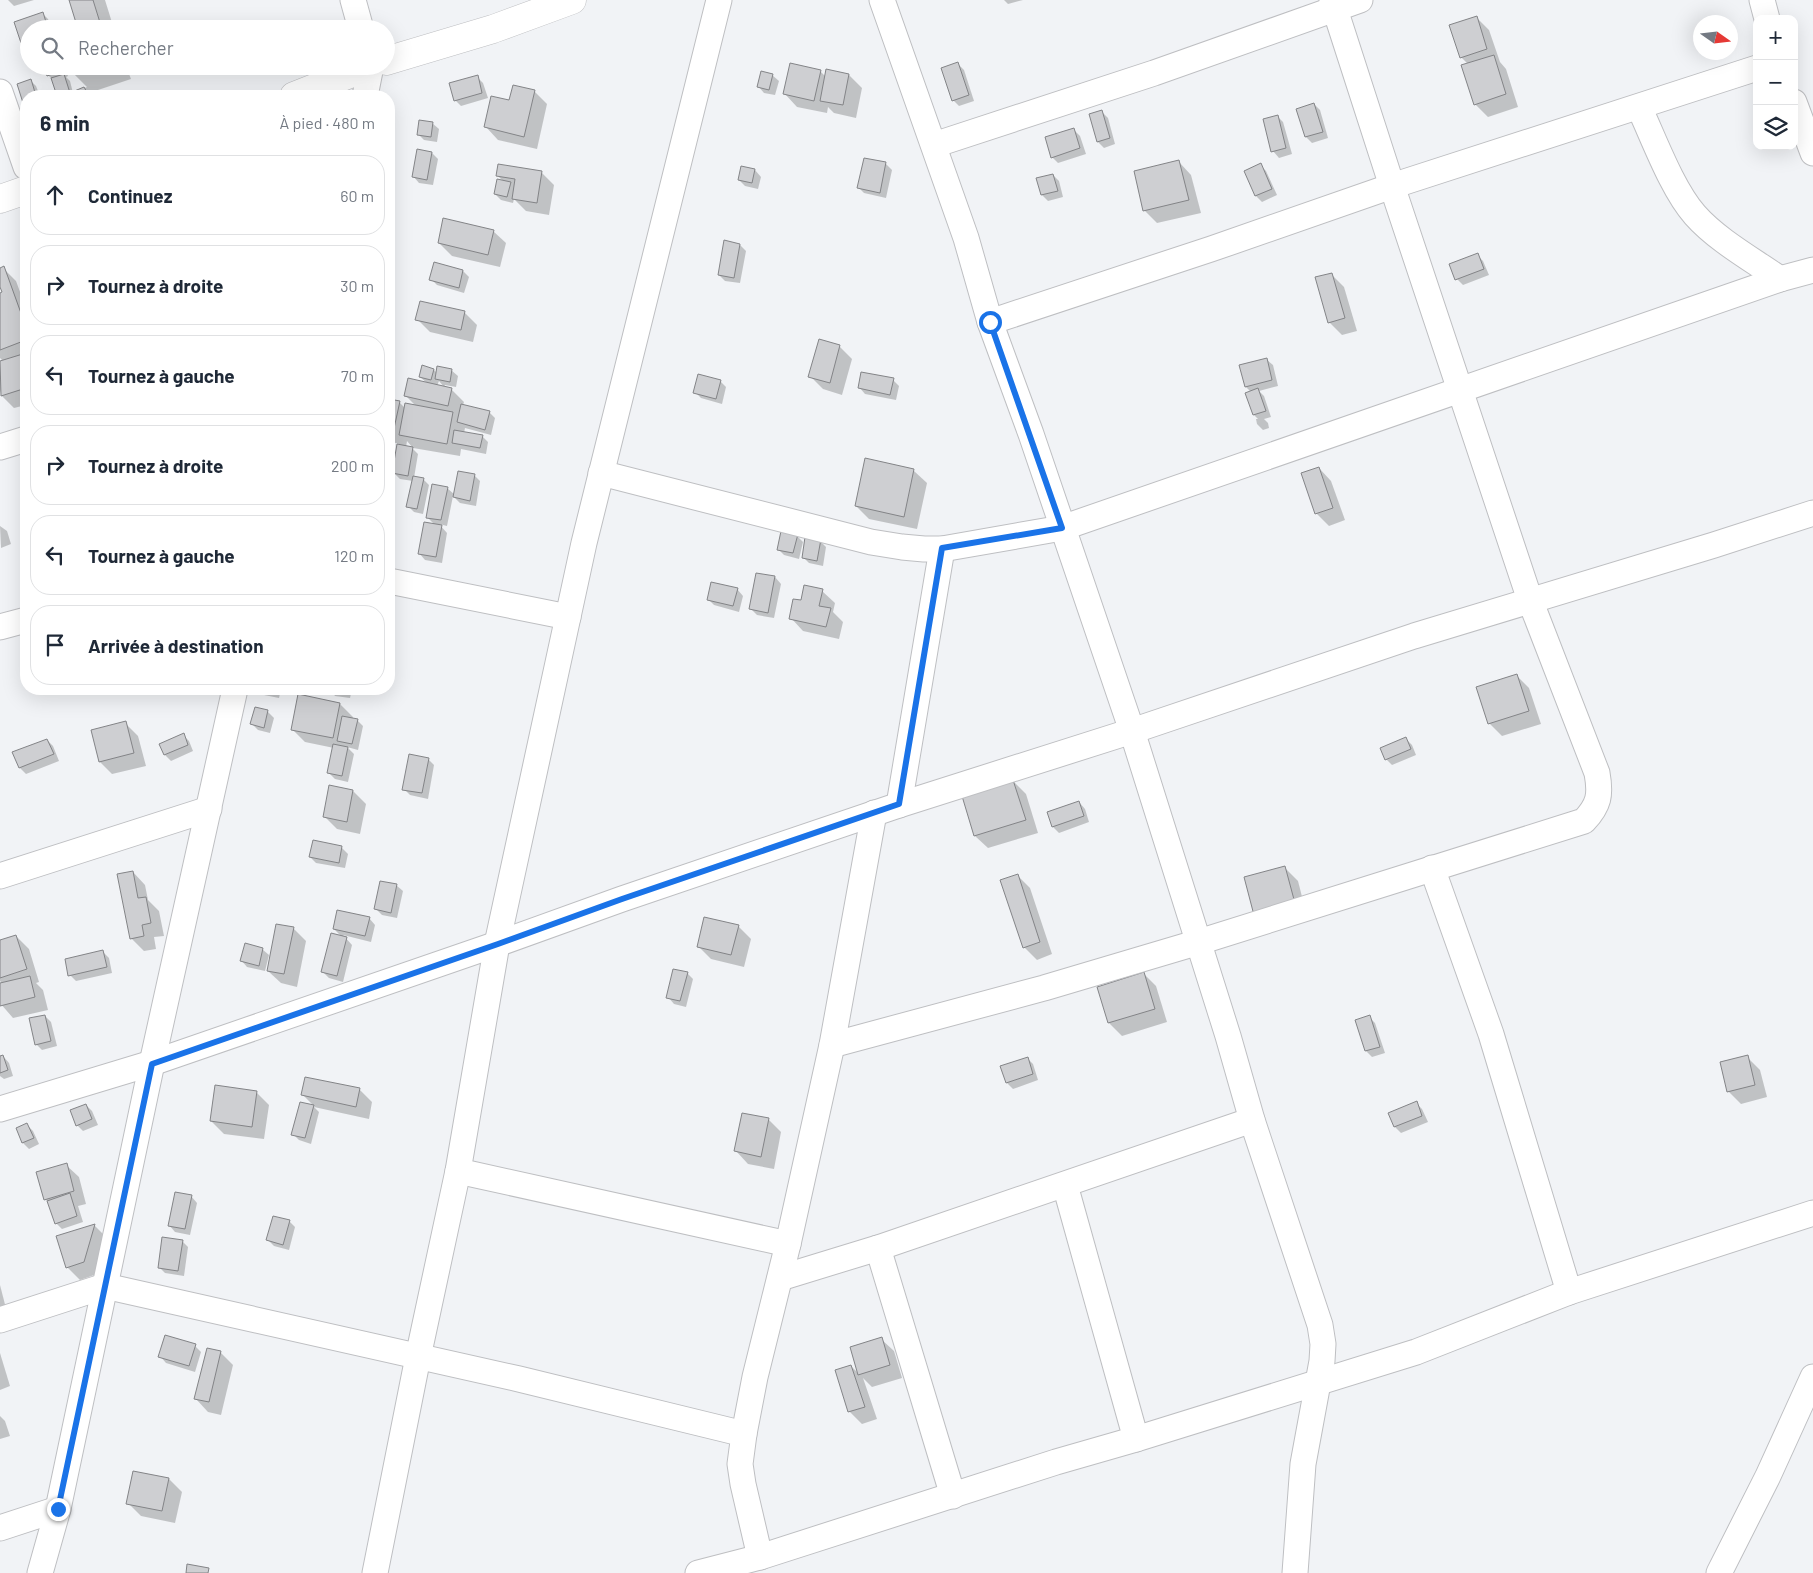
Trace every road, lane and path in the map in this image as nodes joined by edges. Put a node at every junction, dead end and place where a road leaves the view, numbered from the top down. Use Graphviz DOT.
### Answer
graph roads {
  1 [pos="354,0"];
  2 [pos="572,0"];
  3 [pos="719,0"];
  4 [pos="882,0"];
  5 [pos="1360,0"];
  6 [pos="1762,0"];
  7 [pos="1333,4"];
  8 [pos="1766,15"];
  9 [pos="359,20"];
  10 [pos="395,58"];
  11 [pos="1753,69"];
  12 [pos="348,75"];
  13 [pos="369,75"];
  14 [pos="309,90"];
  15 [pos="366,90"];
  16 [pos="0,92"];
  17 [pos="1795,105"];
  18 [pos="1639,107"];
  19 [pos="934,145"];
  20 [pos="20,150"];
  21 [pos="1813,153"];
  22 [pos="1392,186"];
  23 [pos="20,192"];
  24 [pos="0,199"];
  25 [pos="1813,270"];
  26 [pos="1780,279"];
  27 [pos="990,322"];
  28 [pos="1460,391"];
  29 [pos="20,440"];
  30 [pos="0,447"];
  31 [pos="601,473"];
  32 [pos="1813,513"];
  33 [pos="1062,528"];
  34 [pos="942,548"];
  35 [pos="395,582"];
  36 [pos="1530,600"];
  37 [pos="568,618"];
  38 [pos="20,622"];
  39 [pos="0,627"];
  40 [pos="234,695"];
  41 [pos="1132,731"];
  42 [pos="899,804"];
  43 [pos="209,809"];
  44 [pos="874,814"];
  45 [pos="1432,868"];
  46 [pos="0,876"];
  47 [pos="1198,942"];
  48 [pos="498,944"];
  49 [pos="832,1045"];
  50 [pos="152,1064"];
  51 [pos="0,1109"];
  52 [pos="1252,1120"];
  53 [pos="458,1172"];
  54 [pos="1065,1185"];
  55 [pos="1813,1214"];
  56 [pos="788,1244"];
  57 [pos="878,1248"];
  58 [pos="780,1278"];
  59 [pos="105,1286"];
  60 [pos="1569,1292"];
  61 [pos="0,1320"];
  62 [pos="418,1357"];
  63 [pos="1813,1377"];
  64 [pos="1318,1383"];
  65 [pos="744,1434"];
  66 [pos="1136,1439"];
  67 [pos="953,1496"];
  68 [pos="58,1509"];
  69 [pos="0,1528"];
  70 [pos="760,1557"];
  71 [pos="40,1573"];
  72 [pos="375,1573"];
  73 [pos="698,1573"];
  74 [pos="1295,1573"];
  75 [pos="1719,1573"];
  1 -- 9 [label="street"];
  2 -- 10 [label="street"];
  3 -- 31 [label="street"];
  4 -- 19 [label="street"];
  5 -- 7 [label="street"];
  6 -- 8 [label="street"];
  7 -- 19 [label="street"];
  7 -- 22 [label="street"];
  11 -- 18 [label="street"];
  12 -- 14 [label="street"];
  13 -- 15 [label="street"];
  16 -- 20 [label="street"];
  17 -- 21 [label="street"];
  18 -- 22 [label="street"];
  18 -- 26 [label="street"];
  19 -- 27 [label="street"];
  22 -- 27 [label="street"];
  22 -- 28 [label="street"];
  23 -- 24 [label="street"];
  25 -- 26 [label="street"];
  26 -- 28 [label="street"];
  27 -- 33 [label="street"];
  28 -- 33 [label="street"];
  28 -- 36 [label="street"];
  29 -- 30 [label="street"];
  31 -- 34 [label="street"];
  31 -- 37 [label="street"];
  32 -- 36 [label="street"];
  33 -- 34 [label="street"];
  33 -- 41 [label="street"];
  34 -- 42 [label="street"];
  35 -- 37 [label="street"];
  36 -- 41 [label="street"];
  36 -- 45 [label="street"];
  37 -- 48 [label="street"];
  38 -- 39 [label="street"];
  40 -- 43 [label="street"];
  41 -- 42 [label="street"];
  41 -- 47 [label="street"];
  42 -- 44 [label="street"];
  43 -- 46 [label="street"];
  43 -- 50 [label="street"];
  44 -- 48 [label="street"];
  44 -- 49 [label="street"];
  45 -- 47 [label="street"];
  45 -- 60 [label="street"];
  47 -- 49 [label="street"];
  47 -- 52 [label="street"];
  48 -- 50 [label="street"];
  48 -- 53 [label="street"];
  49 -- 56 [label="street"];
  50 -- 51 [label="street"];
  50 -- 59 [label="street"];
  52 -- 54 [label="street"];
  52 -- 64 [label="street"];
  53 -- 56 [label="street"];
  53 -- 62 [label="street"];
  54 -- 57 [label="street"];
  54 -- 66 [label="street"];
  55 -- 60 [label="street"];
  56 -- 58 [label="street"];
  57 -- 58 [label="street"];
  57 -- 67 [label="street"];
  58 -- 65 [label="street"];
  59 -- 61 [label="street"];
  59 -- 62 [label="street"];
  59 -- 68 [label="street"];
  60 -- 64 [label="street"];
  62 -- 65 [label="street"];
  62 -- 72 [label="street"];
  63 -- 75 [label="street"];
  64 -- 66 [label="street"];
  64 -- 74 [label="street"];
  65 -- 70 [label="street"];
  66 -- 67 [label="street"];
  67 -- 70 [label="street"];
  68 -- 69 [label="street"];
  68 -- 71 [label="street"];
  70 -- 73 [label="street"];
}
